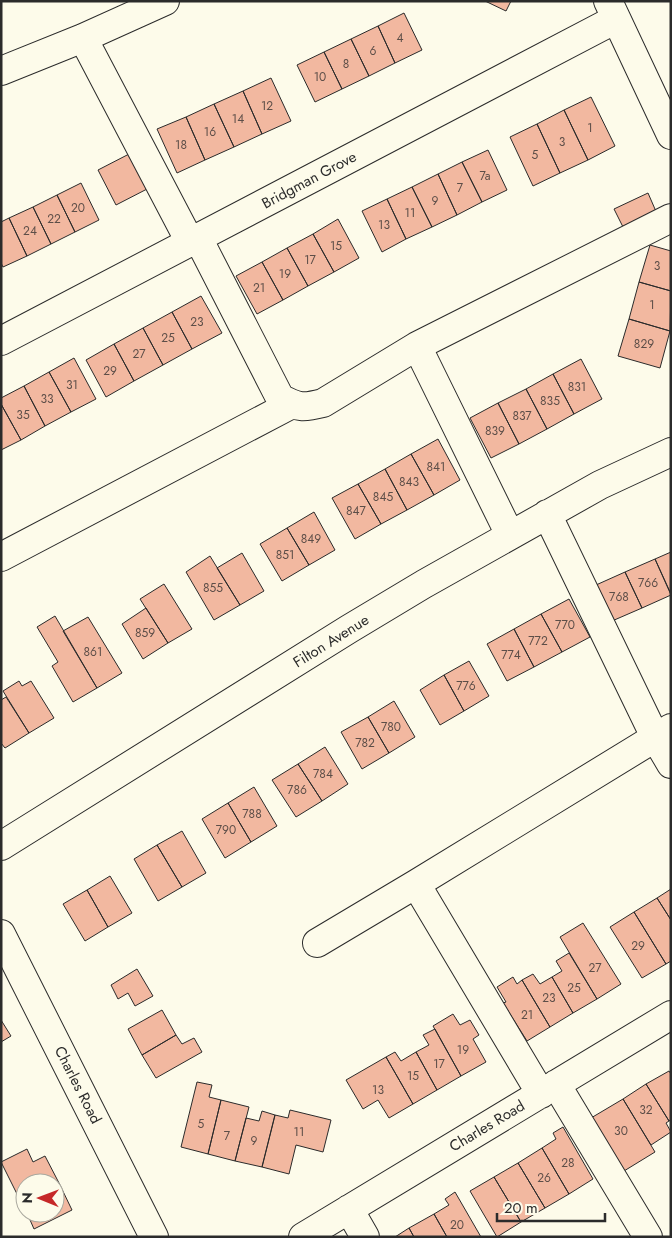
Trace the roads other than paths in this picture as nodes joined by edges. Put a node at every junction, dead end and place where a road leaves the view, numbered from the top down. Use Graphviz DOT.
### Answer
graph roads {
  1 [pos="165,1"];
  2 [pos="612,10"];
  3 [pos="83,38"];
  4 [pos="1,71"];
  5 [pos="669,128"];
  6 [pos="671,218"];
  7 [pos="194,240"];
  8 [pos="1,341"];
  9 [pos="417,346"];
  10 [pos="292,404"];
  11 [pos="671,452"];
  12 [pos="547,514"];
  13 [pos="510,535"];
  14 [pos="1,556"];
  15 [pos="663,732"];
  16 [pos="671,764"];
  17 [pos="1,846"];
  18 [pos="416,884"];
  19 [pos="1,934"];
  20 [pos="317,943"];
  21 [pos="671,1015"];
  22 [pos="549,1089"];
  23 [pos="349,1209"];
  24 [pos="154,1237"];
  25 [pos="303,1237"];
  26 [pos="365,1237"];
  27 [pos="648,1237"];
  1 -- 3 [label="street"];
  2 -- 5 [label="street"];
  2 -- 7 [label="street, Bridgman Grove"];
  3 -- 4 [label="street"];
  3 -- 7 [label="street"];
  6 -- 9 [label="street"];
  7 -- 8 [label="street, Bridgman Grove"];
  7 -- 10 [label="street"];
  9 -- 10 [label="street"];
  9 -- 13 [label="street"];
  10 -- 14 [label="street"];
  11 -- 12 [label="street, Filton Avenue"];
  12 -- 13 [label="street, Filton Avenue"];
  12 -- 15 [label="street"];
  13 -- 17 [label="street, Filton Avenue"];
  15 -- 16 [label="street"];
  15 -- 18 [label="street"];
  18 -- 20 [label="street"];
  18 -- 22 [label="street"];
  19 -- 24 [label="street, Charles Road"];
  21 -- 22 [label="street, Charles Road"];
  22 -- 23 [label="street, Charles Road"];
  22 -- 27 [label="street"];
  23 -- 25 [label="street, Charles Road"];
  23 -- 26 [label="street"];
}
